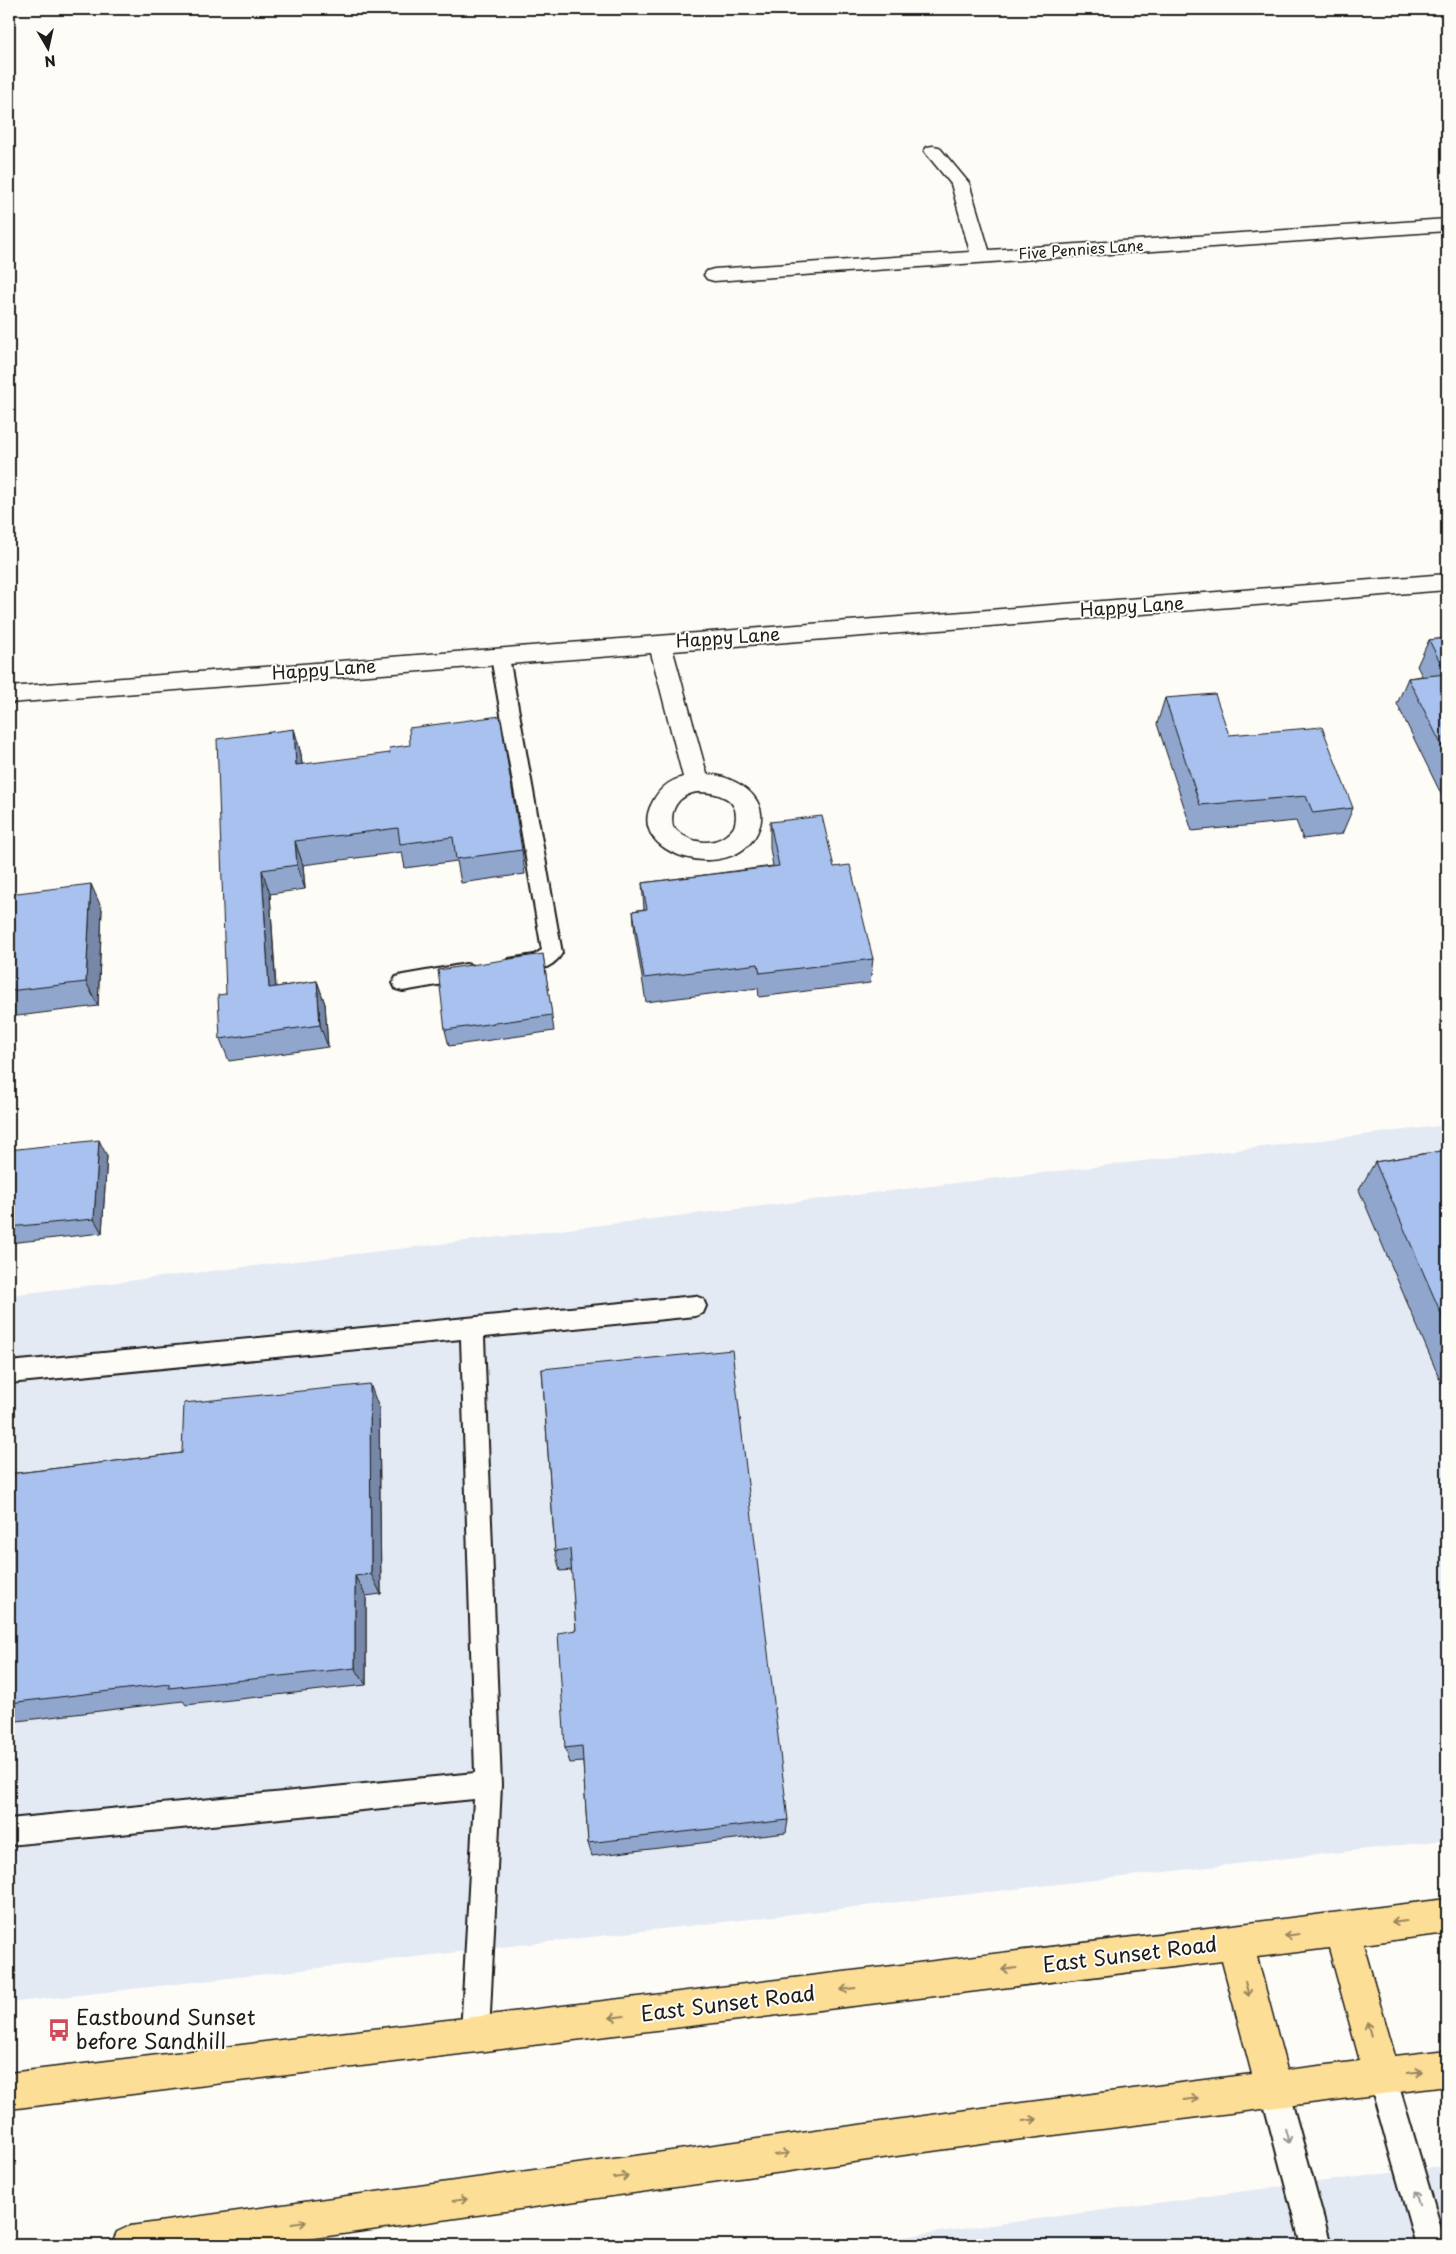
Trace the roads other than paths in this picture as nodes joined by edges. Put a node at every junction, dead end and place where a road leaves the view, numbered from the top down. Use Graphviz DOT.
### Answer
graph roads {
  1 [pos="933,151"];
  2 [pos="1447,225"];
  3 [pos="981,257"];
  4 [pos="714,275"];
  5 [pos="1447,582"];
  6 [pos="660,644"];
  7 [pos="500,657"];
  8 [pos="9,695"];
  9 [pos="697,783"];
  10 [pos="501,967"];
  11 [pos="482,969"];
  12 [pos="403,983"];
  13 [pos="694,1306"];
  14 [pos="472,1326"];
  15 [pos="9,1372"];
  16 [pos="488,1785"];
  17 [pos="9,1832"];
  18 [pos="1447,1916"];
  19 [pos="1341,1929"];
  20 [pos="1235,1942"];
  21 [pos="475,2034"];
  22 [pos="1447,2068"];
  23 [pos="1382,2076"];
  24 [pos="1274,2089"];
  25 [pos="9,2091"];
  26 [pos="261,2237"];
  27 [pos="130,2245"];
  28 [pos="1316,2245"];
  29 [pos="1431,2245"];
  1 -- 3 [label="street"];
  2 -- 3 [label="street, Five Pennies Lane"];
  3 -- 4 [label="street, Five Pennies Lane"];
  5 -- 6 [label="street, Happy Lane"];
  6 -- 7 [label="street, Happy Lane"];
  6 -- 9 [label="street"];
  7 -- 8 [label="street, Happy Lane"];
  7 -- 10 [label="lane"];
  11 -- 12 [label="lane"];
  13 -- 14 [label="lane"];
  14 -- 15 [label="lane"];
  14 -- 16 [label="lane"];
  16 -- 17 [label="lane"];
  16 -- 21 [label="lane"];
  18 -- 19 [label="main road, East Sunset Road, one-way"];
  19 -- 20 [label="main road, East Sunset Road, one-way"];
  23 -- 19 [label="main road, one-way"];
  20 -- 21 [label="main road, East Sunset Road, one-way"];
  20 -- 24 [label="main road, one-way"];
  21 -- 25 [label="main road, East Sunset Road"];
  23 -- 22 [label="main road, one-way"];
  23 -- 24 [label="main road"];
  29 -- 23 [label="lane, one-way"];
  26 -- 24 [label="main road, one-way"];
  24 -- 28 [label="lane, one-way"];
  26 -- 27 [label="main road"];
}
